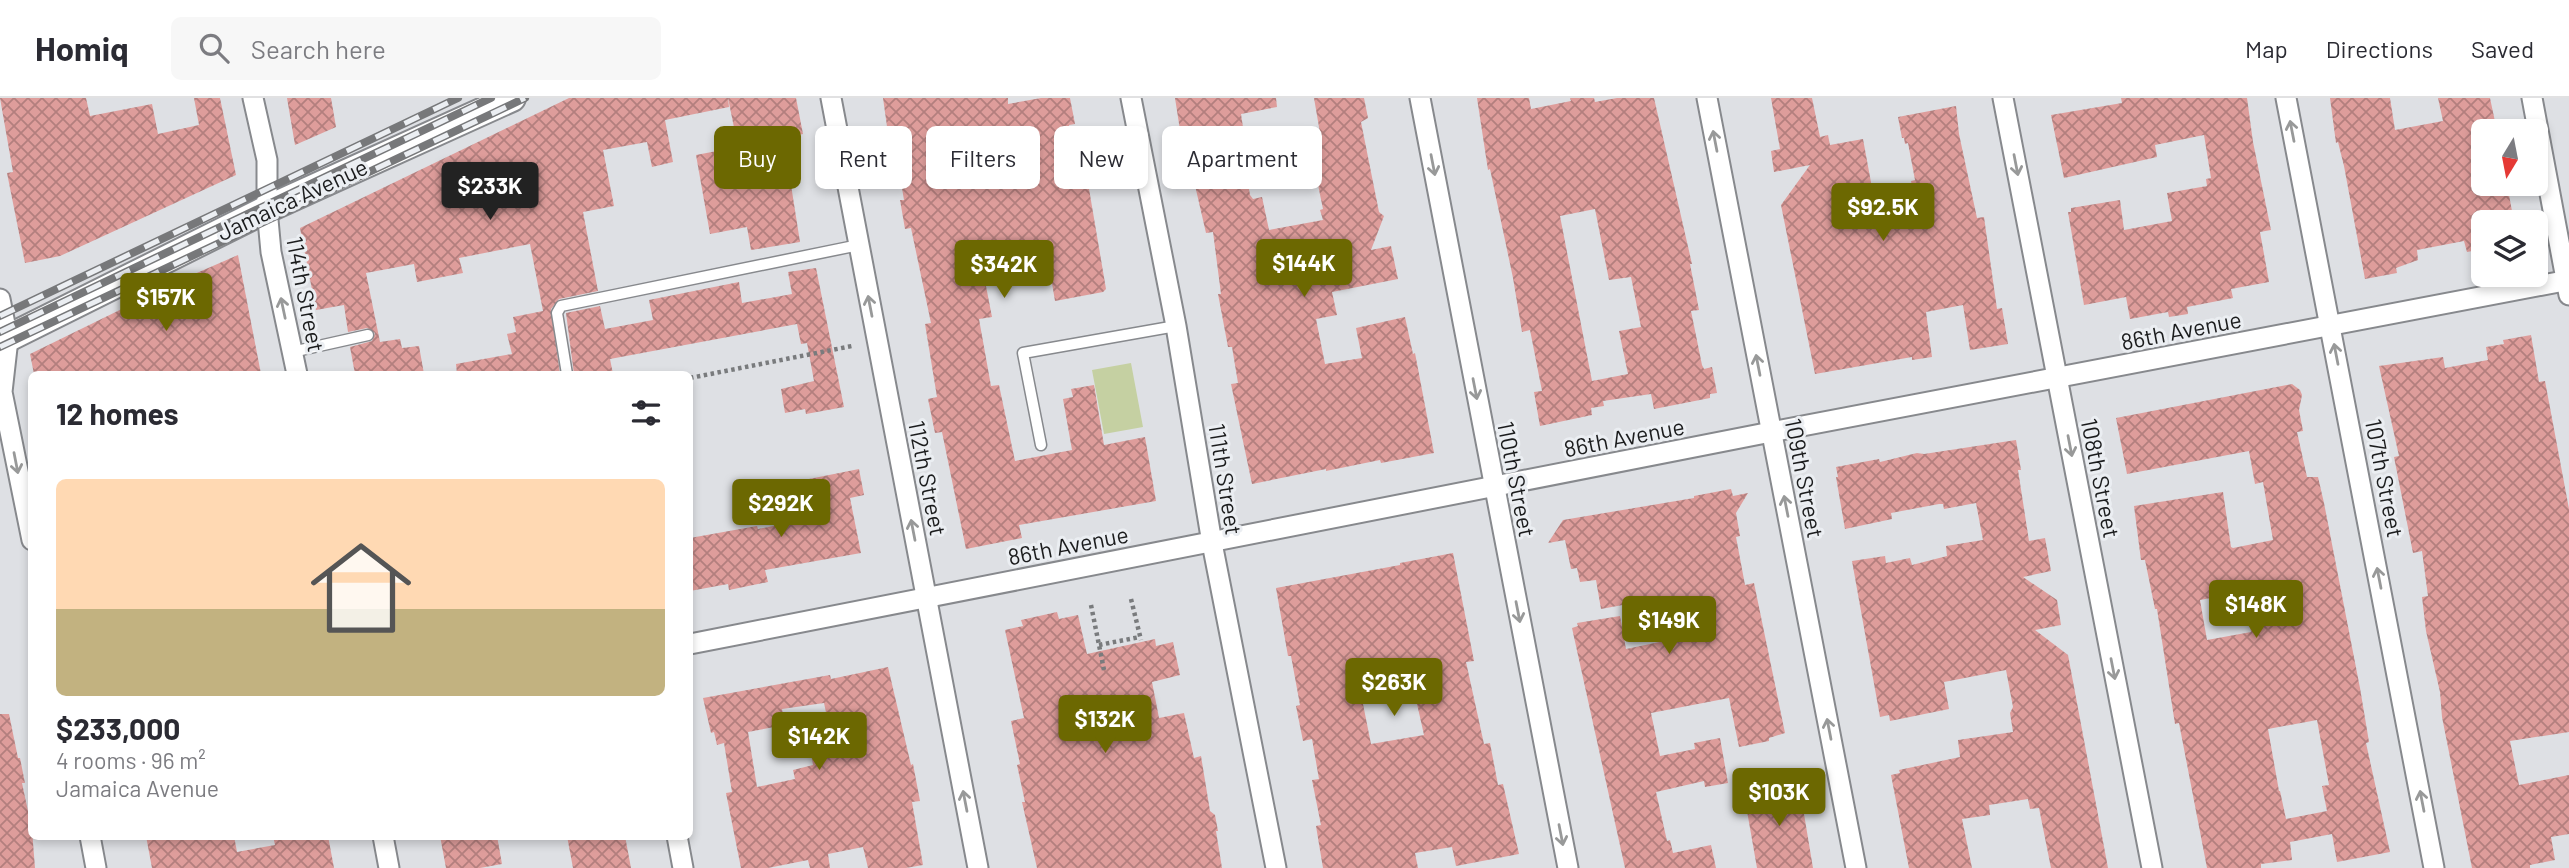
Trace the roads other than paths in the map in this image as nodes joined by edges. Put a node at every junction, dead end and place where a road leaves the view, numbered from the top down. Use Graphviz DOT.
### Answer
graph roads {
  1 [pos="253,98"];
  2 [pos="512,98"];
  3 [pos="831,98"];
  4 [pos="1131,98"];
  5 [pos="1420,98"];
  6 [pos="1707,98"];
  7 [pos="2003,98"];
  8 [pos="2286,98"];
  9 [pos="2532,98"];
  10 [pos="267,209"];
  11 [pos="859,245"];
  12 [pos="2568,285"];
  13 [pos="0,299"];
  14 [pos="1176,326"];
  15 [pos="2330,326"];
  16 [pos="368,335"];
  17 [pos="4,341"];
  18 [pos="292,352"];
  19 [pos="296,371"];
  20 [pos="567,371"];
  21 [pos="2057,379"];
  22 [pos="1771,432"];
  23 [pos="1041,445"];
  24 [pos="1494,488"];
  25 [pos="28,520"];
  26 [pos="1212,543"];
  27 [pos="925,597"];
  28 [pos="693,643"];
  29 [pos="91,840"];
  30 [pos="384,840"];
  31 [pos="678,840"];
  32 [pos="96,868"];
  33 [pos="389,868"];
  34 [pos="683,868"];
  35 [pos="978,868"];
  36 [pos="1276,868"];
  37 [pos="1568,868"];
  38 [pos="1856,868"];
  39 [pos="2151,868"];
  40 [pos="2434,868"];
  1 -- 10 [label="street, 114th Street"];
  2 -- 10 [label="main road, Jamaica Avenue"];
  3 -- 11 [label="street, 112th Street"];
  4 -- 14 [label="street, 111th Street"];
  5 -- 24 [label="street, 110th Street, one-way"];
  22 -- 6 [label="street, 109th Street, one-way"];
  7 -- 21 [label="street, 108th Street, one-way"];
  15 -- 8 [label="street, 107th Street, one-way"];
  9 -- 12 [label="street"];
  10 -- 17 [label="main road, Jamaica Avenue"];
  18 -- 10 [label="street, 114th Street, one-way"];
  11 -- 20 [label="lane"];
  27 -- 11 [label="street, 112th Street, one-way"];
  12 -- 15 [label="street, 86th Avenue"];
  13 -- 17 [label="street"];
  14 -- 23 [label="lane"];
  14 -- 26 [label="street, 111th Street"];
  15 -- 21 [label="street, 86th Avenue"];
  40 -- 15 [label="street, 107th Street, one-way"];
  16 -- 18 [label="lane"];
  17 -- 25 [label="street, one-way"];
  18 -- 19 [label="street, 114th Street"];
  21 -- 22 [label="street, 86th Avenue"];
  21 -- 39 [label="street, 108th Street, one-way"];
  22 -- 24 [label="street, 86th Avenue"];
  38 -- 22 [label="street, 109th Street, one-way"];
  24 -- 26 [label="street, 86th Avenue"];
  24 -- 37 [label="street, 110th Street, one-way"];
  26 -- 27 [label="street, 86th Avenue"];
  26 -- 36 [label="street, 111th Street"];
  27 -- 28 [label="street, 86th Avenue"];
  35 -- 27 [label="street, 112th Street, one-way"];
  29 -- 32 [label="street"];
  30 -- 33 [label="street"];
  31 -- 34 [label="street"];
}
